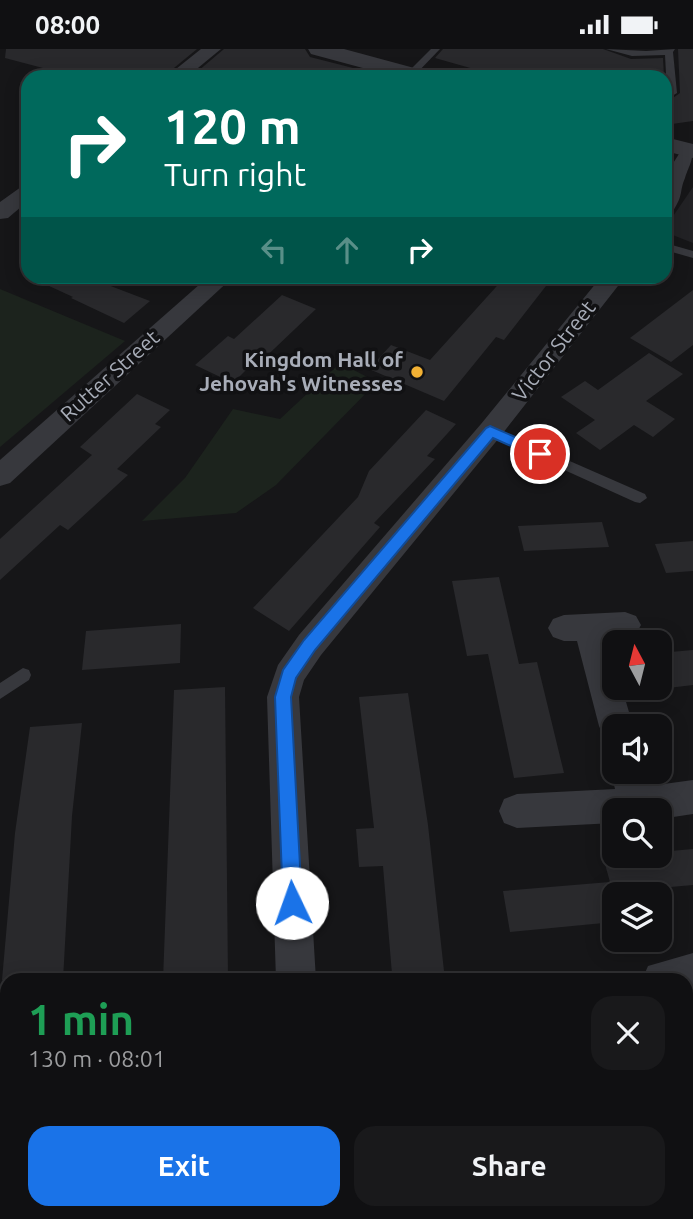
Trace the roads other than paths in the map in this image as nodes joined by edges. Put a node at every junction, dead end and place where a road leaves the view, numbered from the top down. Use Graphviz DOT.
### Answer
graph roads {
  1 [pos="212,49"];
  2 [pos="320,49"];
  3 [pos="436,49"];
  4 [pos="610,49"];
  5 [pos="670,51"];
  6 [pos="184,70"];
  7 [pos="395,70"];
  8 [pos="420,70"];
  9 [pos="671,70"];
  10 [pos="672,145"];
  11 [pos="692,151"];
  12 [pos="672,175"];
  13 [pos="21,197"];
  14 [pos="0,214"];
  15 [pos="21,221"];
  16 [pos="672,248"];
  17 [pos="693,255"];
  18 [pos="213,284"];
  19 [pos="607,284"];
  20 [pos="490,431"];
  21 [pos="0,476"];
  22 [pos="640,498"];
  23 [pos="625,625"];
  24 [pos="23,675"];
  25 [pos="0,692"];
  26 [pos="611,714"];
  27 [pos="632,788"];
  28 [pos="693,797"];
  29 [pos="517,811"];
  30 [pos="296,973"];
  1 -- 6 [label="street"];
  2 -- 7 [label="street"];
  3 -- 8 [label="lane"];
  4 -- 5 [label="lane"];
  5 -- 9 [label="lane"];
  10 -- 11 [label="street"];
  11 -- 12 [label="street"];
  13 -- 14 [label="street"];
  14 -- 15 [label="street"];
  16 -- 17 [label="lane"];
  18 -- 21 [label="street, Rutter Street"];
  19 -- 20 [label="street, Victor Street"];
  20 -- 22 [label="lane"];
  20 -- 30 [label="street, Victor Street"];
  23 -- 26 [label="street"];
  24 -- 25 [label="lane"];
  27 -- 28 [label="street"];
  27 -- 29 [label="street"];
}
